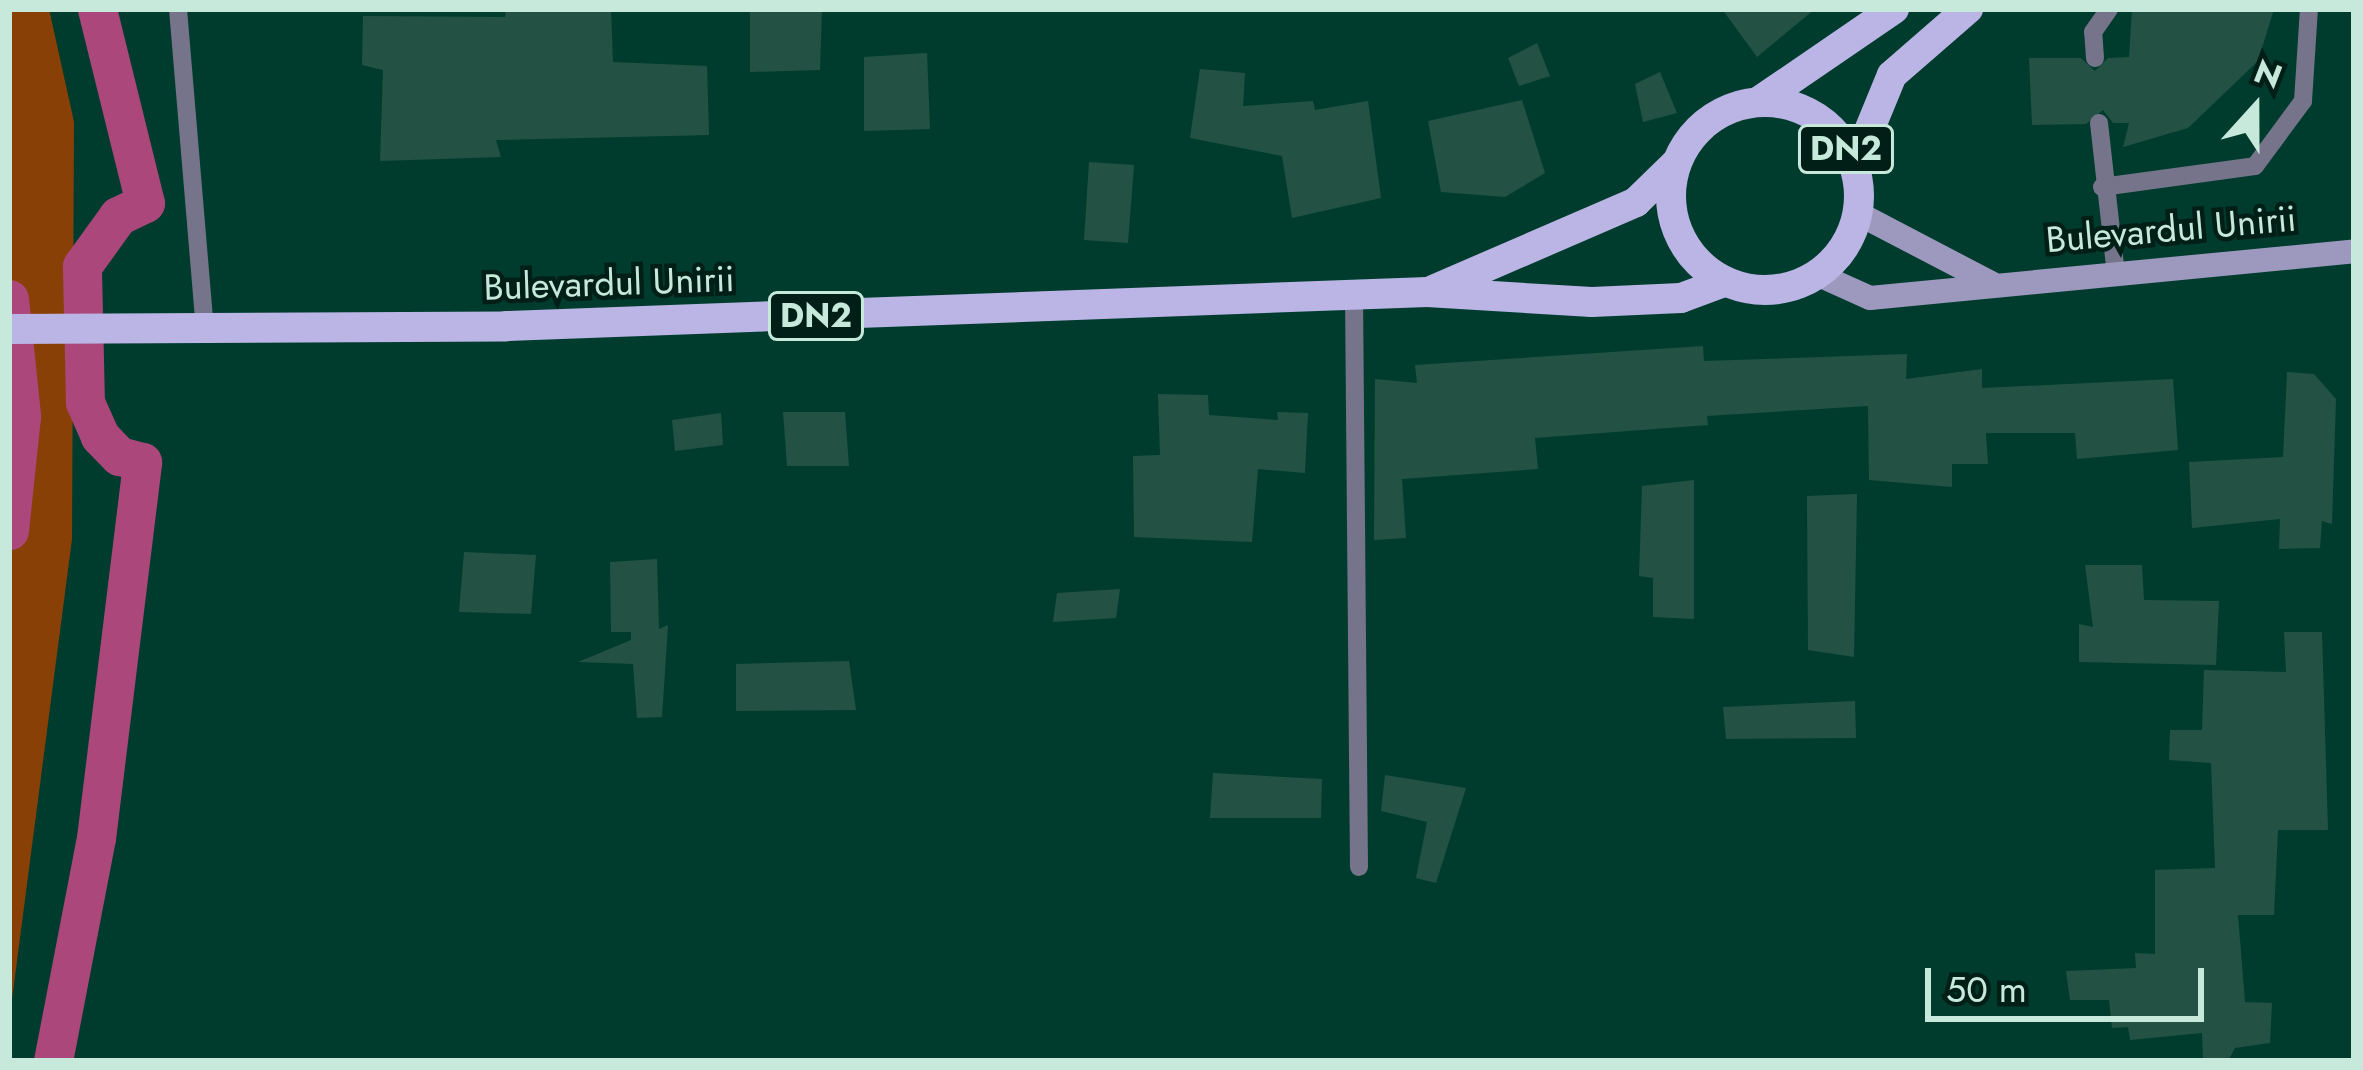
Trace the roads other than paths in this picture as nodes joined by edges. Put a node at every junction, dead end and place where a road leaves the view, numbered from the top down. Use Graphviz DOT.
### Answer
graph roads {
  1 [pos="178,9"];
  2 [pos="1894,9"];
  3 [pos="1968,9"];
  4 [pos="2109,9"];
  5 [pos="2309,9"];
  6 [pos="2095,58"];
  7 [pos="1758,102"];
  8 [pos="2099,124"];
  9 [pos="1676,163"];
  10 [pos="1855,165"];
  11 [pos="2102,187"];
  12 [pos="1859,214"];
  13 [pos="2354,251"];
  14 [pos="1819,274"];
  15 [pos="2116,274"];
  16 [pos="1724,282"];
  17 [pos="1996,285"];
  18 [pos="1427,292"];
  19 [pos="1354,296"];
  20 [pos="205,328"];
  21 [pos="9,329"];
  22 [pos="1359,867"];
  1 -- 20 [label="lane"];
  2 -- 7 [label="main road, DN2"];
  3 -- 10 [label="main road, DN2"];
  4 -- 6 [label="lane"];
  5 -- 11 [label="lane"];
  7 -- 9 [label="main road, DN2"];
  7 -- 10 [label="main road, DN2"];
  8 -- 11 [label="lane"];
  9 -- 16 [label="main road"];
  9 -- 18 [label="main road, Bulevardul Unirii / DN2"];
  10 -- 12 [label="main road, DN2"];
  11 -- 15 [label="lane"];
  12 -- 14 [label="main road, DN2"];
  12 -- 17 [label="main road"];
  13 -- 15 [label="main road, Bulevardul Unirii"];
  14 -- 16 [label="main road, DN2"];
  14 -- 17 [label="main road, Bulevardul Unirii"];
  15 -- 17 [label="main road, Bulevardul Unirii"];
  16 -- 18 [label="main road, Bulevardul Unirii / DN2"];
  18 -- 19 [label="main road, Bulevardul Unirii / DN2"];
  19 -- 20 [label="main road, Bulevardul Unirii / DN2"];
  19 -- 22 [label="lane"];
  20 -- 21 [label="main road, Bulevardul Unirii / DN2"];
}
